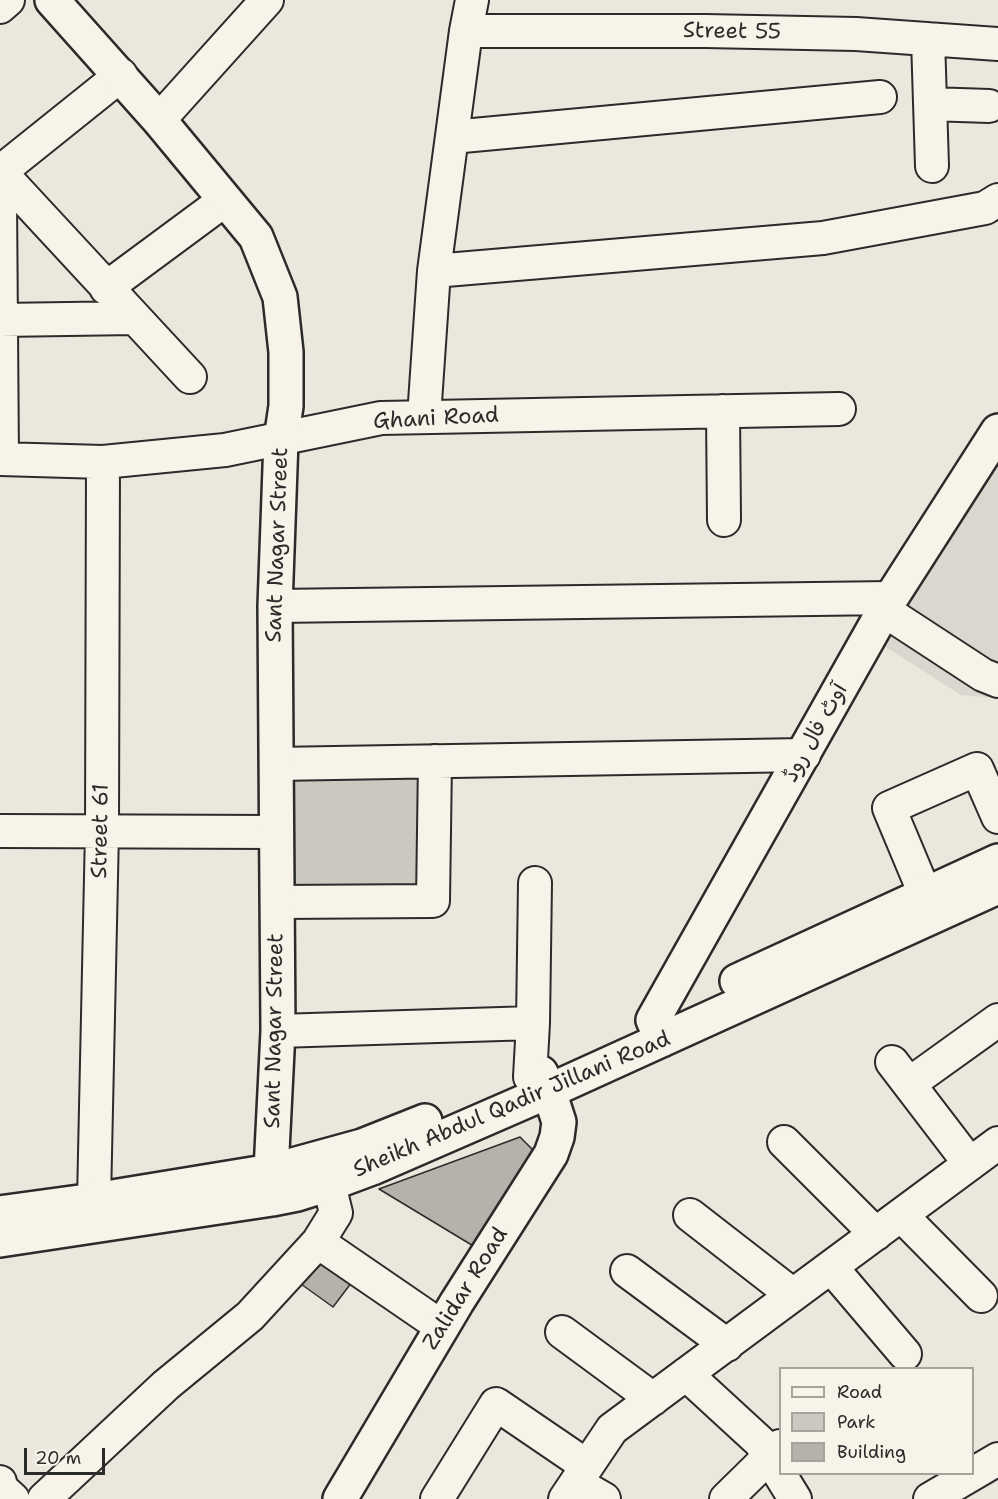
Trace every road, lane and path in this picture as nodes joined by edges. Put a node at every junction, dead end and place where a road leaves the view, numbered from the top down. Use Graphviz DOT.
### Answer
graph roads {
  1 [pos="8,0"];
  2 [pos="52,0"];
  3 [pos="267,0"];
  4 [pos="472,0"];
  5 [pos="0,8"];
  6 [pos="466,31"];
  7 [pos="928,39"];
  8 [pos="998,44"];
  9 [pos="121,75"];
  10 [pos="880,97"];
  11 [pos="930,104"];
  12 [pos="989,106"];
  13 [pos="159,120"];
  14 [pos="452,136"];
  15 [pos="932,166"];
  16 [pos="0,172"];
  17 [pos="0,199"];
  18 [pos="225,200"];
  19 [pos="998,200"];
  20 [pos="0,231"];
  21 [pos="434,271"];
  22 [pos="106,288"];
  23 [pos="135,318"];
  24 [pos="1,320"];
  25 [pos="190,377"];
  26 [pos="839,409"];
  27 [pos="723,411"];
  28 [pos="424,417"];
  29 [pos="998,431"];
  30 [pos="281,440"];
  31 [pos="1,459"];
  32 [pos="103,462"];
  33 [pos="724,520"];
  34 [pos="888,604"];
  35 [pos="275,606"];
  36 [pos="998,681"];
  37 [pos="804,755"];
  38 [pos="435,761"];
  39 [pos="276,764"];
  40 [pos="998,817"];
  41 [pos="0,831"];
  42 [pos="102,831"];
  43 [pos="276,832"];
  44 [pos="998,861"];
  45 [pos="536,884"];
  46 [pos="998,887"];
  47 [pos="925,894"];
  48 [pos="277,902"];
  49 [pos="998,1020"];
  50 [pos="533,1023"];
  51 [pos="658,1030"];
  52 [pos="278,1031"];
  53 [pos="540,1080"];
  54 [pos="784,1142"];
  55 [pos="998,1143"];
  56 [pos="970,1164"];
  57 [pos="271,1171"];
  58 [pos="329,1184"];
  59 [pos="94,1200"];
  60 [pos="0,1213"];
  61 [pos="690,1215"];
  62 [pos="901,1215"];
  63 [pos="876,1234"];
  64 [pos="0,1240"];
  65 [pos="318,1242"];
  66 [pos="831,1267"];
  67 [pos="627,1271"];
  68 [pos="793,1295"];
  69 [pos="981,1296"];
  70 [pos="442,1327"];
  71 [pos="562,1332"];
  72 [pos="726,1345"];
  73 [pos="905,1354"];
  74 [pos="686,1374"];
  75 [pos="653,1399"];
  76 [pos="775,1451"];
  77 [pos="998,1459"];
  78 [pos="974,1473"];
  79 [pos="785,1475"];
  80 [pos="970,1475"];
  81 [pos="0,1482"];
  82 [pos="576,1483"];
  83 [pos="943,1490"];
  84 [pos="13,1499"];
  85 [pos="44,1499"];
  86 [pos="340,1499"];
  87 [pos="437,1499"];
  88 [pos="604,1499"];
  89 [pos="726,1499"];
  90 [pos="795,1499"];
  1 -- 5 [label="street"];
  2 -- 9 [label="main road, Sant Nagar Street"];
  3 -- 13 [label="street"];
  4 -- 6 [label="street"];
  6 -- 7 [label="street, Street 55"];
  6 -- 14 [label="street"];
  7 -- 8 [label="street, Street 55"];
  7 -- 11 [label="street"];
  9 -- 13 [label="main road, Sant Nagar Street"];
  9 -- 16 [label="street"];
  10 -- 14 [label="street"];
  11 -- 12 [label="street"];
  11 -- 15 [label="street"];
  13 -- 18 [label="main road, Sant Nagar Street"];
  14 -- 21 [label="street"];
  16 -- 22 [label="street"];
  17 -- 20 [label="street"];
  18 -- 22 [label="street"];
  18 -- 30 [label="main road, Sant Nagar Street"];
  19 -- 21 [label="street"];
  20 -- 24 [label="street"];
  21 -- 28 [label="street"];
  22 -- 23 [label="street"];
  23 -- 24 [label="street"];
  23 -- 25 [label="street"];
  24 -- 31 [label="street"];
  26 -- 27 [label="street, Ghani Road"];
  27 -- 28 [label="street, Ghani Road"];
  27 -- 33 [label="street"];
  28 -- 30 [label="street, Ghani Road"];
  29 -- 34 [label="main road, آوٹ فال روڈ"];
  30 -- 32 [label="street, Ghani Road"];
  30 -- 35 [label="main road, Sant Nagar Street"];
  31 -- 32 [label="street, Ghani Road"];
  32 -- 42 [label="street, Street 61"];
  34 -- 35 [label="street"];
  34 -- 36 [label="street"];
  34 -- 37 [label="main road, آوٹ فال روڈ"];
  35 -- 39 [label="main road, Sant Nagar Street"];
  37 -- 38 [label="street"];
  37 -- 51 [label="main road, آوٹ فال روڈ"];
  38 -- 39 [label="street"];
  38 -- 48 [label="street"];
  39 -- 43 [label="main road, Sant Nagar Street"];
  40 -- 47 [label="street"];
  41 -- 42 [label="street"];
  42 -- 43 [label="street"];
  42 -- 59 [label="street, Street 61"];
  43 -- 48 [label="main road, Sant Nagar Street"];
  44 -- 47 [label="main road, Sheikh Abdul Qadir Jillani Road"];
  45 -- 50 [label="street"];
  46 -- 51 [label="main road, Sheikh Abdul Qadir Jillani Road"];
  47 -- 51 [label="main road, Sheikh Abdul Qadir Jillani Road"];
  48 -- 52 [label="main road, Sant Nagar Street"];
  49 -- 56 [label="street"];
  50 -- 52 [label="street"];
  50 -- 53 [label="street"];
  51 -- 53 [label="main road, Sheikh Abdul Qadir Jillani Road"];
  52 -- 57 [label="main road, Sant Nagar Street"];
  53 -- 57 [label="main road, Sheikh Abdul Qadir Jillani Road"];
  53 -- 58 [label="main road, Sheikh Abdul Qadir Jillani Road"];
  53 -- 70 [label="main road, Zalidar Road"];
  54 -- 63 [label="street"];
  55 -- 56 [label="street"];
  56 -- 62 [label="street"];
  57 -- 59 [label="main road, Sheikh Abdul Qadir Jillani Road"];
  58 -- 64 [label="main road, Sheikh Abdul Qadir Jillani Road"];
  58 -- 65 [label="street"];
  59 -- 60 [label="main road, Sheikh Abdul Qadir Jillani Road"];
  61 -- 68 [label="street"];
  62 -- 63 [label="street"];
  62 -- 69 [label="street"];
  63 -- 66 [label="street"];
  65 -- 70 [label="street"];
  65 -- 85 [label="street"];
  66 -- 68 [label="street"];
  66 -- 73 [label="street"];
  67 -- 72 [label="street"];
  68 -- 72 [label="street"];
  70 -- 86 [label="main road, Zalidar Road"];
  71 -- 75 [label="street"];
  72 -- 74 [label="street"];
  74 -- 75 [label="street"];
  74 -- 76 [label="street"];
  75 -- 82 [label="street"];
  76 -- 89 [label="street"];
  77 -- 78 [label="street"];
  79 -- 90 [label="street"];
  80 -- 83 [label="street"];
  81 -- 84 [label="street"];
  82 -- 87 [label="street"];
  82 -- 88 [label="street"];
}
